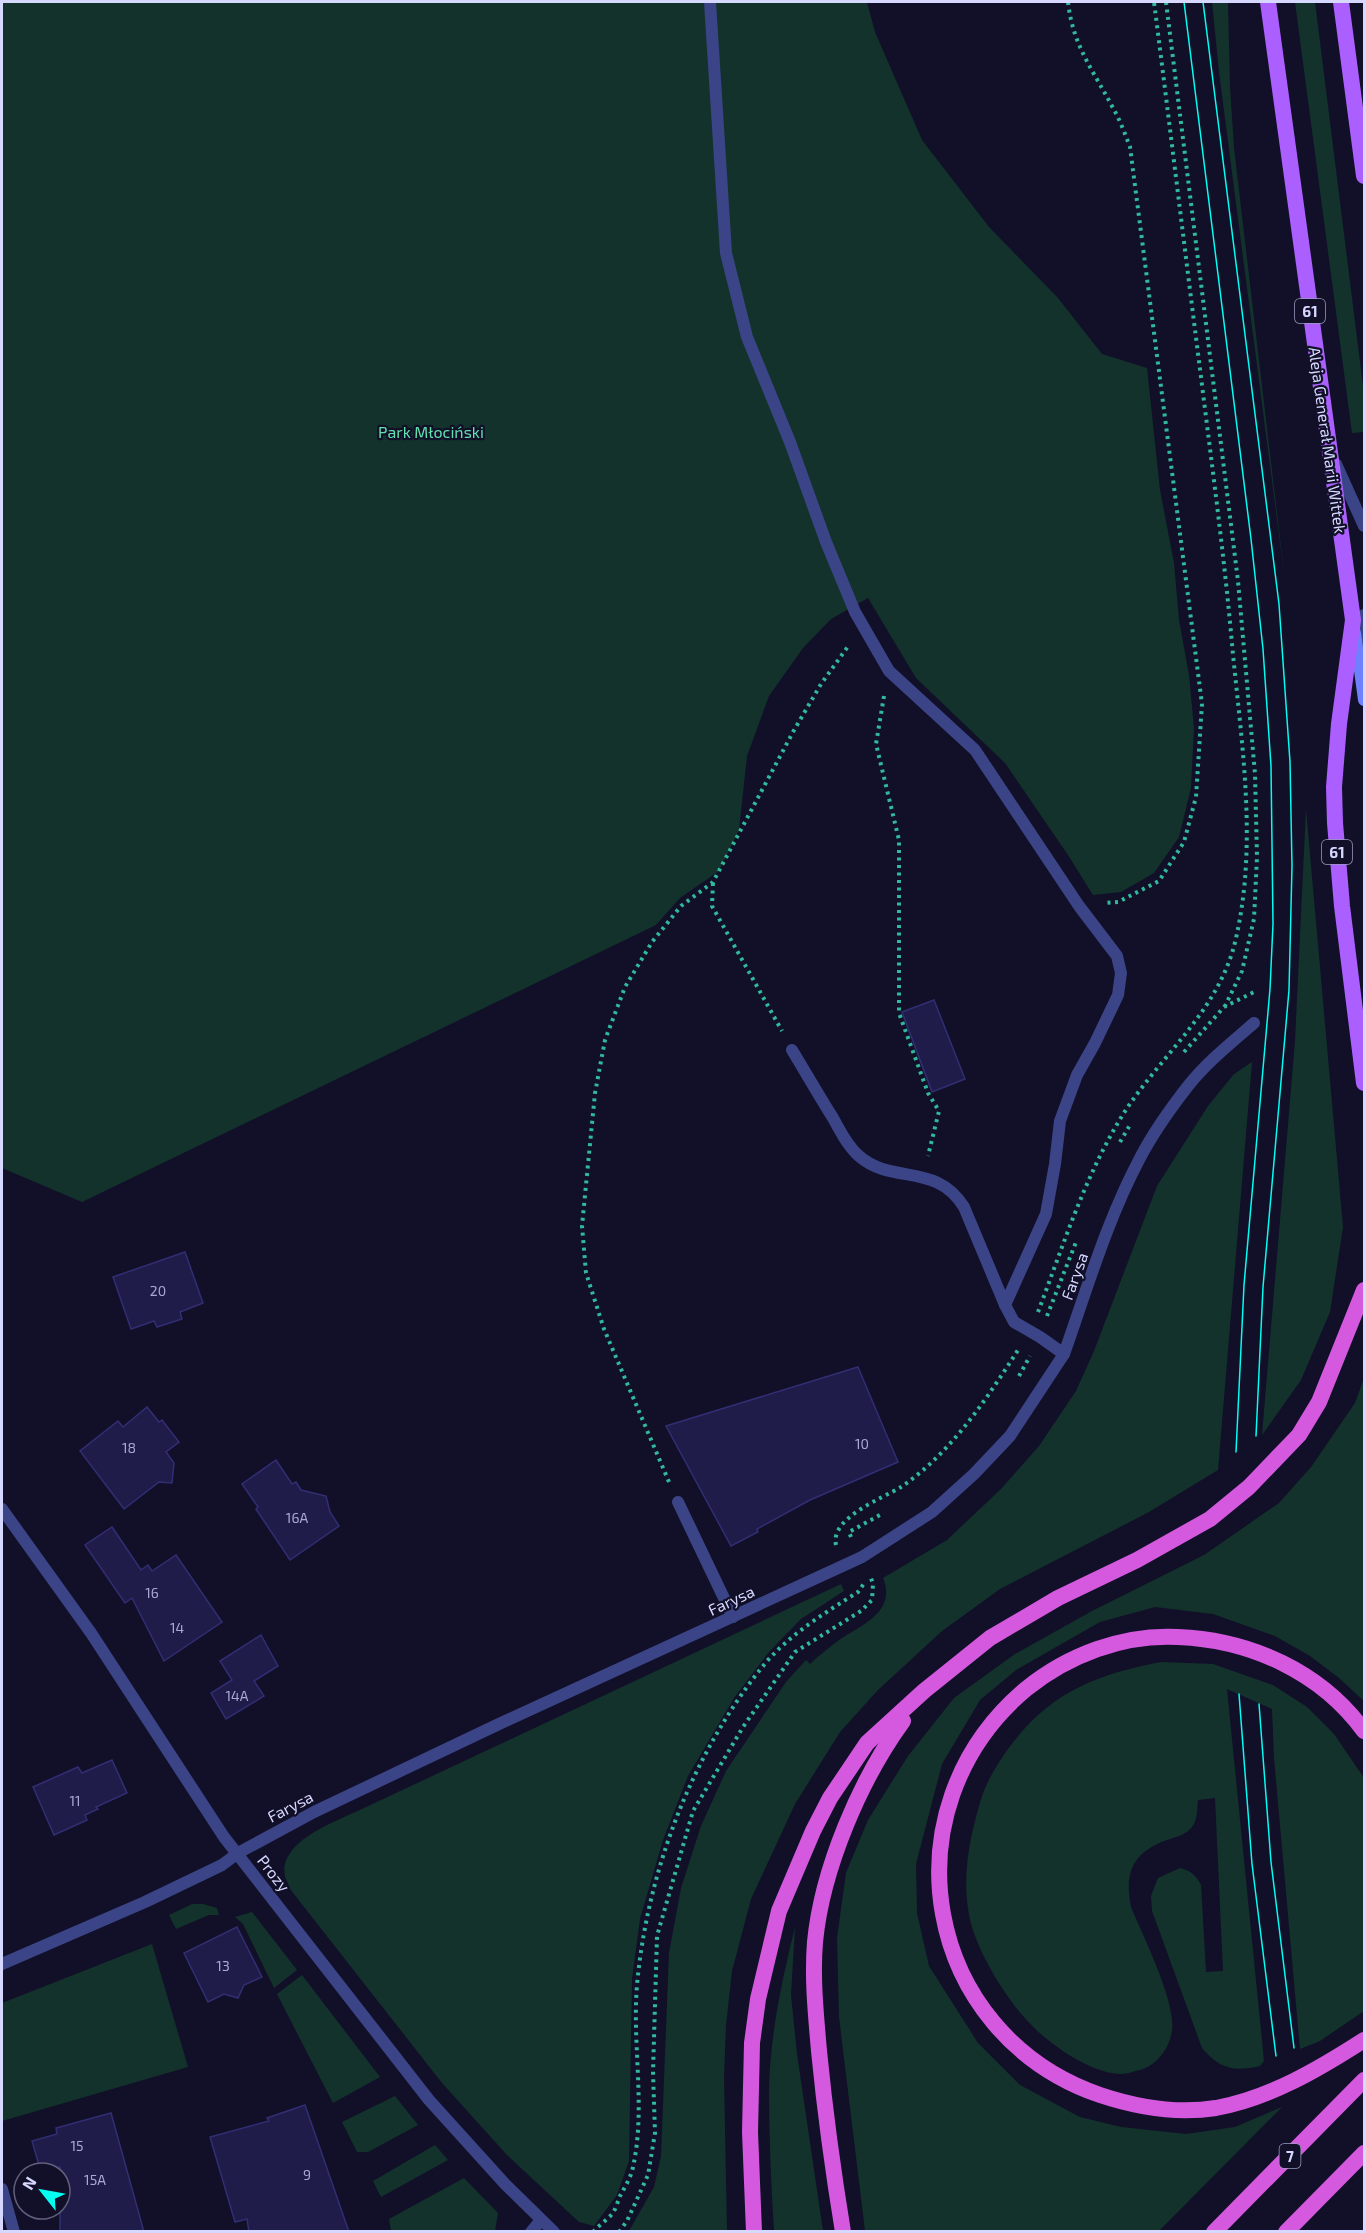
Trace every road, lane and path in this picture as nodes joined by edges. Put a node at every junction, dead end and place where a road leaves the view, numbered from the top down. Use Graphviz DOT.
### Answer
graph roads {
  1 [pos="710,2"];
  2 [pos="1068,2"];
  3 [pos="1154,2"];
  4 [pos="1166,2"];
  5 [pos="1268,2"];
  6 [pos="1341,2"];
  7 [pos="1365,176"];
  8 [pos="1330,451"];
  9 [pos="1365,526"];
  10 [pos="855,612"];
  11 [pos="1359,618"];
  12 [pos="889,671"];
  13 [pos="1365,700"];
  14 [pos="713,882"];
  15 [pos="1079,906"];
  16 [pos="1256,991"];
  17 [pos="1224,1007"];
  18 [pos="1199,1019"];
  19 [pos="1254,1023"];
  20 [pos="792,1050"];
  21 [pos="1178,1061"];
  22 [pos="1365,1083"];
  23 [pos="1130,1124"];
  24 [pos="1119,1144"];
  25 [pos="928,1157"];
  26 [pos="1076,1241"];
  27 [pos="1365,1290"];
  28 [pos="1005,1305"];
  29 [pos="1040,1337"];
  30 [pos="1064,1354"];
  31 [pos="1013,1386"];
  32 [pos="678,1502"];
  33 [pos="2,1509"];
  34 [pos="883,1514"];
  35 [pos="862,1557"];
  36 [pos="858,1592"];
  37 [pos="733,1617"];
  38 [pos="924,1690"];
  39 [pos="1365,1731"];
  40 [pos="238,1853"];
  41 [pos="2,1964"];
  42 [pos="1365,2040"];
  43 [pos="1365,2080"];
  44 [pos="1365,2153"];
  45 [pos="2,2189"];
  46 [pos="541,2220"];
  47 [pos="14,2232"];
  48 [pos="531,2232"];
  49 [pos="554,2232"];
  50 [pos="593,2232"];
  51 [pos="619,2232"];
  52 [pos="754,2232"];
  53 [pos="843,2232"];
  54 [pos="1214,2232"];
  55 [pos="1286,2232"];
  1 -- 10 [label="street"];
  2 -- 15 [label="path"];
  3 -- 18 [label="path"];
  4 -- 17 [label="path"];
  5 -- 8 [label="main road, Aleja Generał Marii Wittek / 61"];
  6 -- 7 [label="main road"];
  8 -- 9 [label="street"];
  8 -- 11 [label="main road, Aleja Generał Marii Wittek / 61"];
  10 -- 12 [label="street"];
  10 -- 14 [label="path"];
  11 -- 13 [label="main road, Aleja Generał Marii Wittek"];
  11 -- 22 [label="main road, 61"];
  12 -- 15 [label="street"];
  12 -- 25 [label="path"];
  14 -- 20 [label="path"];
  14 -- 32 [label="path"];
  15 -- 28 [label="street"];
  16 -- 17 [label="path"];
  17 -- 21 [label="path"];
  19 -- 30 [label="street, Farysa"];
  20 -- 28 [label="street"];
  23 -- 24 [label="path"];
  26 -- 29 [label="path"];
  27 -- 38 [label="highway"];
  28 -- 29 [label="street"];
  29 -- 30 [label="street"];
  29 -- 31 [label="path"];
  30 -- 35 [label="street, Farysa"];
  32 -- 37 [label="street"];
  33 -- 40 [label="street, Prozy"];
  34 -- 35 [label="path"];
  35 -- 37 [label="street, Farysa"];
  35 -- 51 [label="path"];
  36 -- 50 [label="path"];
  37 -- 40 [label="street, Farysa"];
  38 -- 52 [label="highway"];
  38 -- 53 [label="highway"];
  39 -- 42 [label="highway"];
  40 -- 41 [label="street, Farysa"];
  40 -- 46 [label="street, Prozy"];
  43 -- 54 [label="highway, 7"];
  44 -- 55 [label="highway"];
  45 -- 47 [label="street"];
  46 -- 48 [label="street"];
  46 -- 49 [label="street, Prozy"];
}
